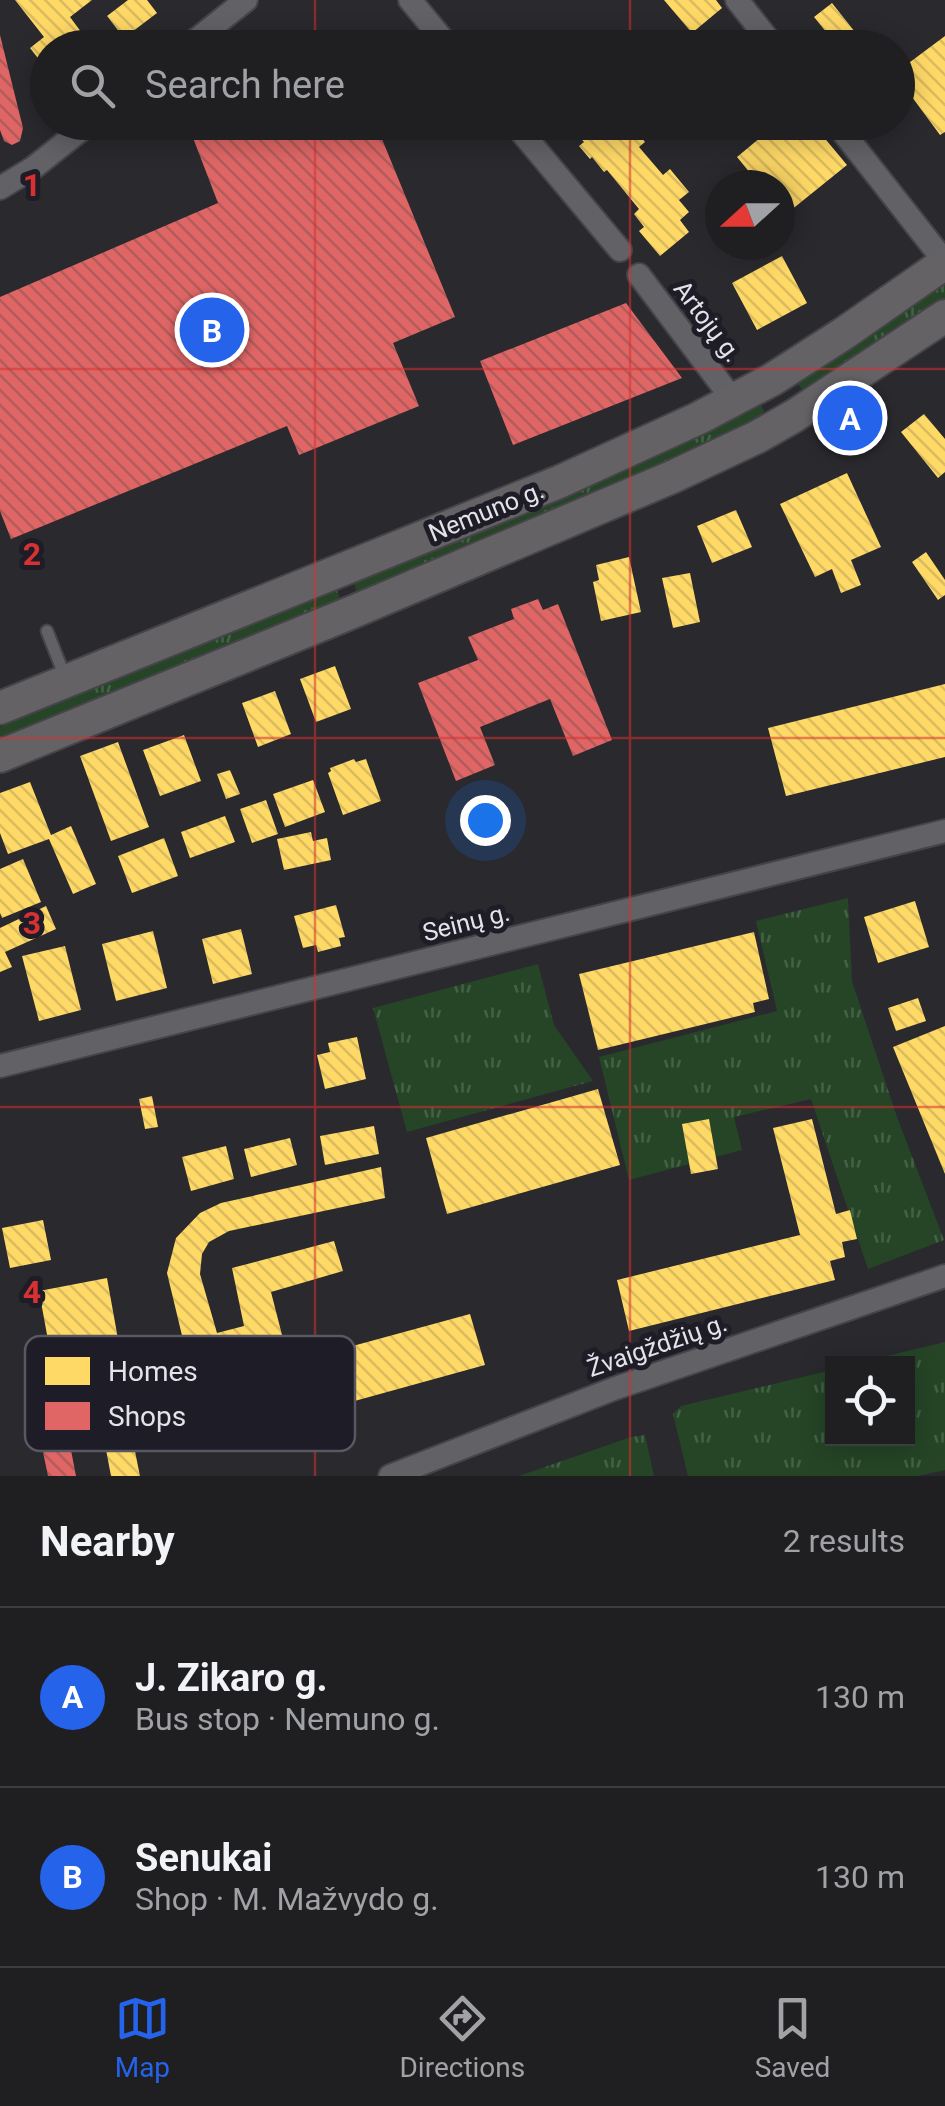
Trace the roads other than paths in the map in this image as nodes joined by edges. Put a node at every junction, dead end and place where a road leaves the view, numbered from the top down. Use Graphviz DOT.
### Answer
graph roads {
  1 [pos="246,0"];
  2 [pos="410,0"];
  3 [pos="737,0"];
  4 [pos="208,30"];
  5 [pos="435,30"];
  6 [pos="761,30"];
  7 [pos="69,140"];
  8 [pos="528,140"];
  9 [pos="849,140"];
  10 [pos="0,188"];
  11 [pos="620,250"];
  12 [pos="945,262"];
  13 [pos="639,275"];
  14 [pos="945,316"];
  15 [pos="773,378"];
  16 [pos="733,400"];
  17 [pos="794,416"];
  18 [pos="47,632"];
  19 [pos="66,681"];
  20 [pos="0,708"];
  21 [pos="0,756"];
  22 [pos="945,830"];
  23 [pos="0,1066"];
  24 [pos="945,1276"];
  25 [pos="390,1476"];
  1 -- 4 [label="street"];
  2 -- 5 [label="street"];
  3 -- 6 [label="street"];
  7 -- 10 [label="street"];
  8 -- 11 [label="street"];
  9 -- 12 [label="street"];
  12 -- 15 [label="main road, Nemuno g."];
  13 -- 16 [label="street, Artojų g."];
  14 -- 17 [label="main road, Nemuno g."];
  15 -- 16 [label="main road, Nemuno g."];
  15 -- 17 [label="main road"];
  16 -- 19 [label="main road, Nemuno g."];
  17 -- 21 [label="main road, Nemuno g."];
  18 -- 19 [label="lane"];
  19 -- 20 [label="main road, Nemuno g."];
  22 -- 23 [label="street, Seinų g."];
  24 -- 25 [label="street, Žvaigždžių g."];
}
